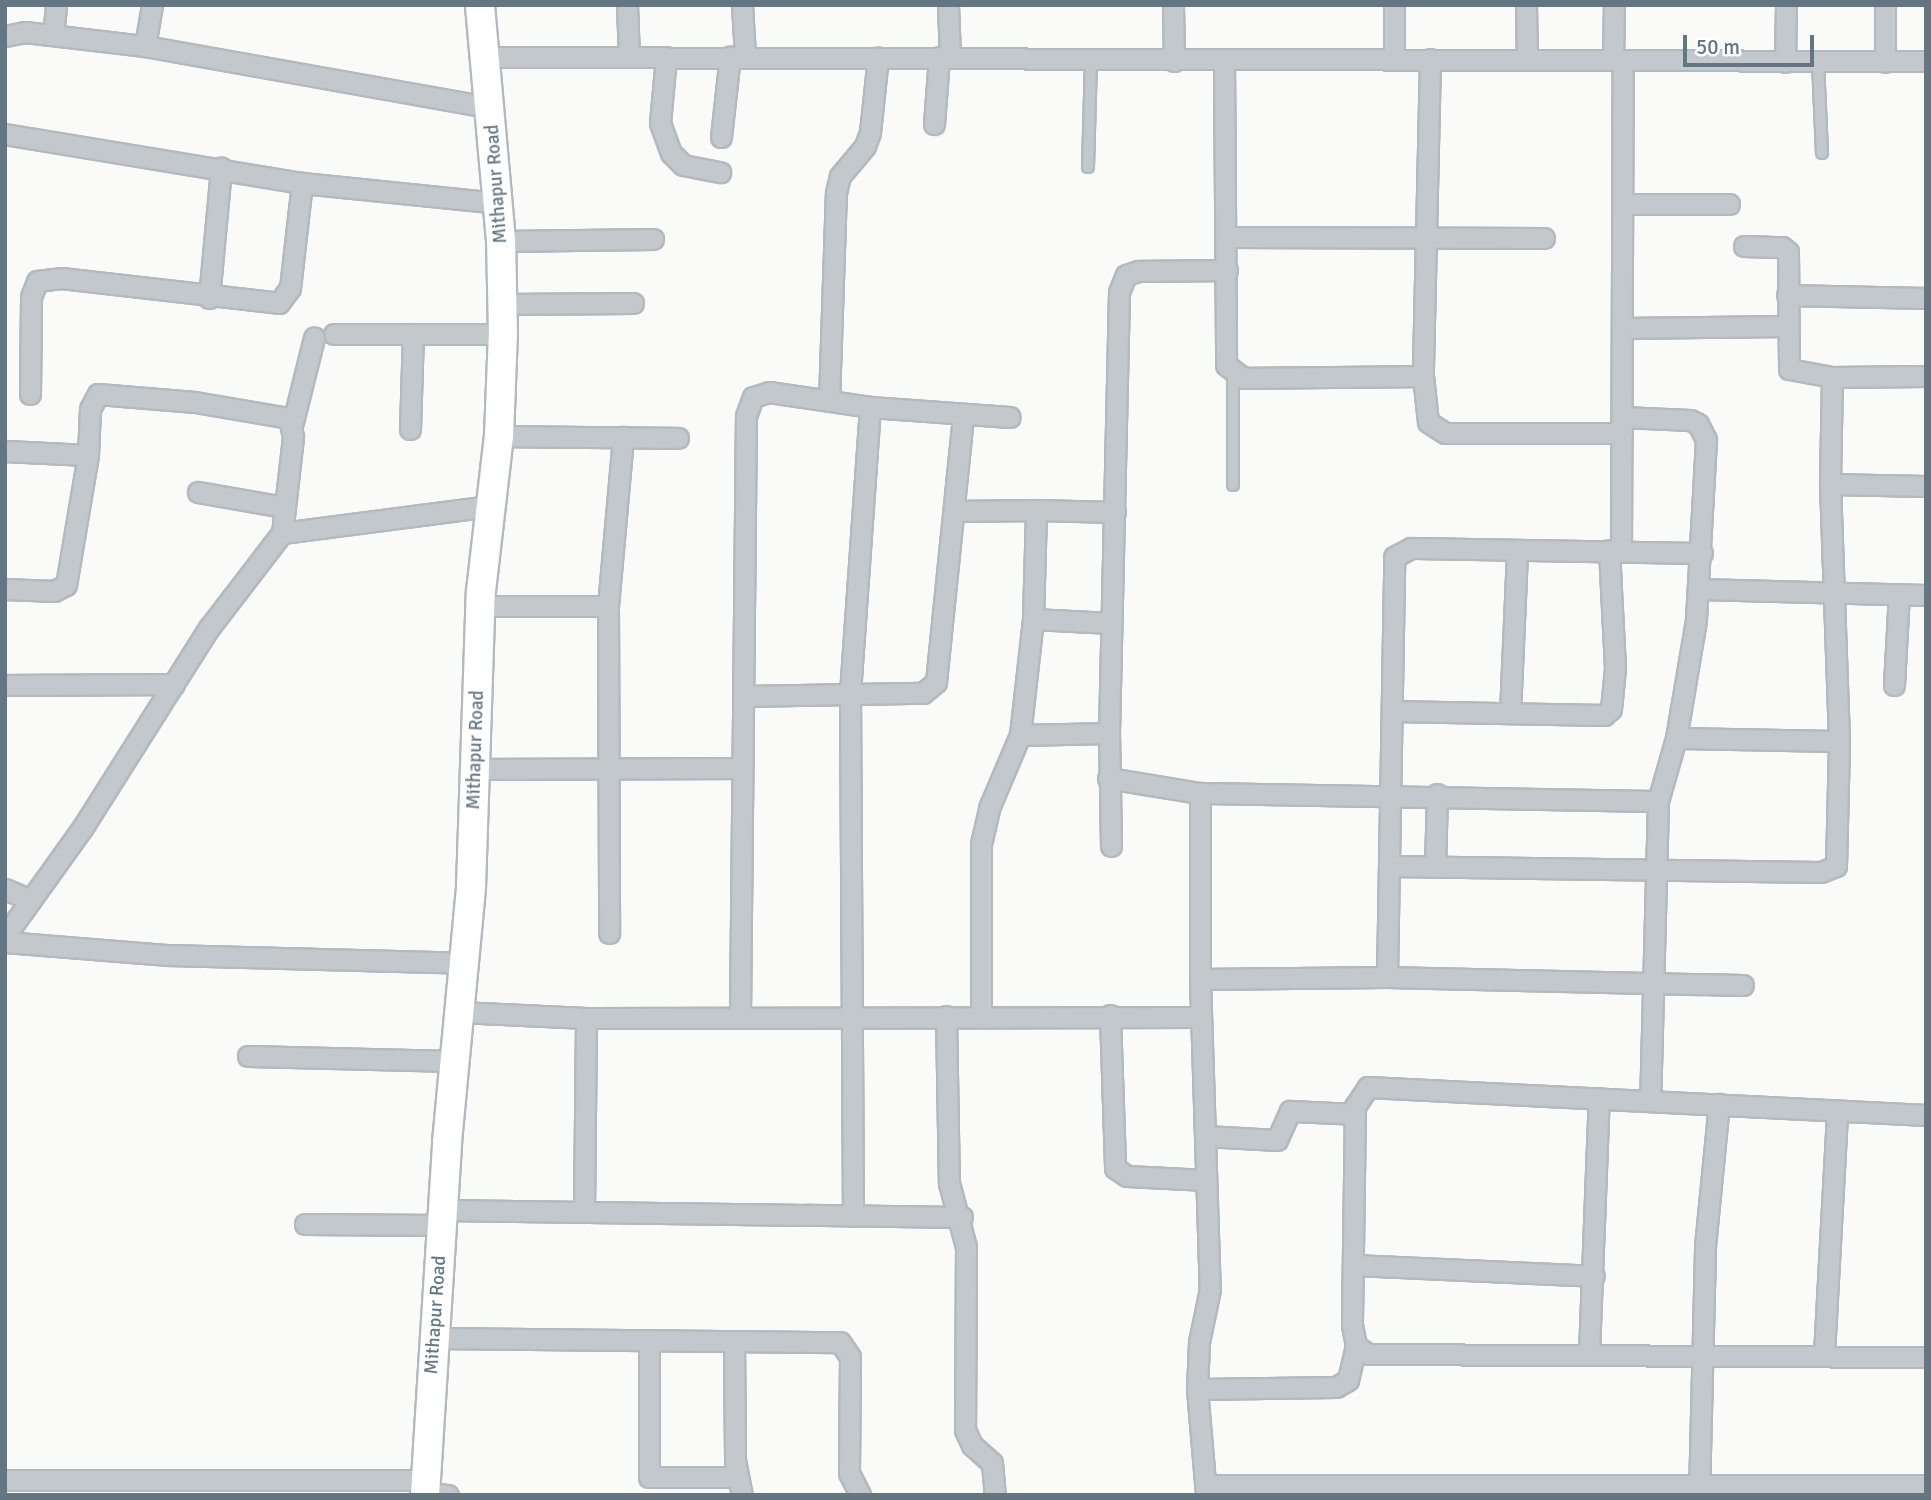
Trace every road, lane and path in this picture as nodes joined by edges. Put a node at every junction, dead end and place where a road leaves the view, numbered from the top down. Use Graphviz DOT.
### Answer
graph roads {
  1 [pos="57,5"];
  2 [pos="152,5"];
  3 [pos="480,5"];
  4 [pos="627,5"];
  5 [pos="741,5"];
  6 [pos="948,5"];
  7 [pos="1172,5"];
  8 [pos="1394,5"];
  9 [pos="1526,5"];
  10 [pos="1614,5"];
  11 [pos="1786,5"];
  12 [pos="1885,5"];
  13 [pos="52,35"];
  14 [pos="5,36"];
  15 [pos="145,46"];
  16 [pos="485,57"];
  17 [pos="629,57"];
  18 [pos="666,57"];
  19 [pos="738,57"];
  20 [pos="877,57"];
  21 [pos="944,57"];
  22 [pos="1091,59"];
  23 [pos="1394,59"];
  24 [pos="1430,59"];
  25 [pos="1224,60"];
  26 [pos="1527,60"];
  27 [pos="1618,60"];
  28 [pos="1174,61"];
  29 [pos="1926,61"];
  30 [pos="1785,62"];
  31 [pos="1818,62"];
  32 [pos="1885,62"];
  33 [pos="492,108"];
  34 [pos="934,124"];
  35 [pos="5,134"];
  36 [pos="721,137"];
  37 [pos="1822,153"];
  38 [pos="1088,167"];
  39 [pos="221,168"];
  40 [pos="720,172"];
  41 [pos="302,183"];
  42 [pos="498,203"];
  43 [pos="1623,204"];
  44 [pos="1729,204"];
  45 [pos="1227,237"];
  46 [pos="1426,238"];
  47 [pos="1544,238"];
  48 [pos="653,239"];
  49 [pos="501,241"];
  50 [pos="1744,246"];
  51 [pos="1227,270"];
  52 [pos="1787,295"];
  53 [pos="209,298"];
  54 [pos="1926,298"];
  55 [pos="633,303"];
  56 [pos="503,304"];
  57 [pos="1787,326"];
  58 [pos="1622,328"];
  59 [pos="413,334"];
  60 [pos="503,334"];
  61 [pos="1233,374"];
  62 [pos="1423,376"];
  63 [pos="1926,376"];
  64 [pos="1832,377"];
  65 [pos="30,394"];
  66 [pos="829,401"];
  67 [pos="870,407"];
  68 [pos="963,415"];
  69 [pos="1010,417"];
  70 [pos="293,422"];
  71 [pos="1622,425"];
  72 [pos="410,429"];
  73 [pos="499,436"];
  74 [pos="623,437"];
  75 [pos="678,438"];
  76 [pos="5,451"];
  77 [pos="88,455"];
  78 [pos="1830,484"];
  79 [pos="1233,485"];
  80 [pos="1926,486"];
  81 [pos="198,492"];
  82 [pos="490,506"];
  83 [pos="284,507"];
  84 [pos="1036,510"];
  85 [pos="956,511"];
  86 [pos="1115,512"];
  87 [pos="282,533"];
  88 [pos="1517,550"];
  89 [pos="1615,550"];
  90 [pos="1702,553"];
  91 [pos="5,589"];
  92 [pos="1699,589"];
  93 [pos="1834,594"];
  94 [pos="1899,594"];
  95 [pos="1926,594"];
  96 [pos="480,606"];
  97 [pos="608,606"];
  98 [pos="1033,619"];
  99 [pos="1111,623"];
  100 [pos="174,684"];
  101 [pos="5,685"];
  102 [pos="1894,685"];
  103 [pos="850,693"];
  104 [pos="743,696"];
  105 [pos="1392,711"];
  106 [pos="1510,713"];
  107 [pos="1109,733"];
  108 [pos="1020,735"];
  109 [pos="1676,738"];
  110 [pos="1839,741"];
  111 [pos="605,767"];
  112 [pos="741,768"];
  113 [pos="476,769"];
  114 [pos="1108,778"];
  115 [pos="1200,793"];
  116 [pos="1391,794"];
  117 [pos="1437,794"];
  118 [pos="1658,801"];
  119 [pos="1111,846"];
  120 [pos="1390,866"];
  121 [pos="1434,866"];
  122 [pos="1657,867"];
  123 [pos="5,889"];
  124 [pos="31,900"];
  125 [pos="609,933"];
  126 [pos="5,936"];
  127 [pos="5,942"];
  128 [pos="464,963"];
  129 [pos="1387,977"];
  130 [pos="1199,979"];
  131 [pos="1655,983"];
  132 [pos="1743,985"];
  133 [pos="459,1012"];
  134 [pos="851,1014"];
  135 [pos="740,1015"];
  136 [pos="981,1015"];
  137 [pos="1110,1015"];
  138 [pos="946,1016"];
  139 [pos="1201,1017"];
  140 [pos="586,1018"];
  141 [pos="248,1056"];
  142 [pos="454,1061"];
  143 [pos="1599,1098"];
  144 [pos="1650,1101"];
  145 [pos="1719,1104"];
  146 [pos="1837,1111"];
  147 [pos="1355,1114"];
  148 [pos="1926,1115"];
  149 [pos="1205,1136"];
  150 [pos="1206,1180"];
  151 [pos="584,1212"];
  152 [pos="853,1216"];
  153 [pos="962,1217"];
  154 [pos="442,1218"];
  155 [pos="305,1224"];
  156 [pos="1353,1265"];
  157 [pos="1594,1276"];
  158 [pos="435,1338"];
  159 [pos="649,1340"];
  160 [pos="734,1340"];
  161 [pos="1356,1346"];
  162 [pos="1703,1352"];
  163 [pos="1589,1353"];
  164 [pos="1824,1354"];
  165 [pos="1926,1357"];
  166 [pos="1196,1389"];
  167 [pos="5,1480"];
  168 [pos="1926,1485"];
  169 [pos="645,1486"];
  170 [pos="740,1486"];
  171 [pos="258,1488"];
  172 [pos="1795,1489"];
  173 [pos="1206,1490"];
  174 [pos="1425,1490"];
  175 [pos="1699,1490"];
  176 [pos="431,1491"];
  177 [pos="860,1495"];
  178 [pos="995,1495"];
  1 -- 13 [label="street"];
  2 -- 15 [label="street"];
  3 -- 16 [label="street, Mithapur Road"];
  4 -- 17 [label="street"];
  5 -- 19 [label="street"];
  6 -- 21 [label="street"];
  7 -- 28 [label="street"];
  8 -- 23 [label="street"];
  9 -- 26 [label="street"];
  10 -- 27 [label="street"];
  11 -- 30 [label="street"];
  12 -- 32 [label="street"];
  13 -- 14 [label="street"];
  13 -- 15 [label="street"];
  15 -- 33 [label="street"];
  16 -- 17 [label="street"];
  16 -- 33 [label="street, Mithapur Road"];
  17 -- 18 [label="street"];
  18 -- 19 [label="street"];
  18 -- 40 [label="street"];
  19 -- 20 [label="street"];
  19 -- 36 [label="street"];
  20 -- 21 [label="street"];
  20 -- 66 [label="street"];
  21 -- 22 [label="street"];
  21 -- 34 [label="street"];
  22 -- 28 [label="street"];
  22 -- 38 [label="lane"];
  23 -- 24 [label="street"];
  23 -- 25 [label="street"];
  24 -- 26 [label="street"];
  24 -- 46 [label="street"];
  25 -- 28 [label="street"];
  25 -- 45 [label="street"];
  26 -- 27 [label="street"];
  27 -- 30 [label="street"];
  27 -- 43 [label="street"];
  29 -- 32 [label="street"];
  30 -- 31 [label="street"];
  31 -- 32 [label="street"];
  31 -- 37 [label="lane"];
  33 -- 42 [label="street, Mithapur Road"];
  35 -- 39 [label="street"];
  39 -- 41 [label="street"];
  39 -- 53 [label="street"];
  41 -- 42 [label="street"];
  41 -- 53 [label="street"];
  42 -- 49 [label="street, Mithapur Road"];
  43 -- 44 [label="street"];
  43 -- 58 [label="street"];
  45 -- 46 [label="street"];
  45 -- 51 [label="street"];
  46 -- 47 [label="street"];
  46 -- 62 [label="street"];
  48 -- 49 [label="street"];
  49 -- 56 [label="street, Mithapur Road"];
  50 -- 52 [label="street"];
  51 -- 61 [label="street"];
  51 -- 86 [label="street"];
  52 -- 54 [label="street"];
  52 -- 57 [label="street"];
  53 -- 65 [label="street"];
  55 -- 56 [label="street"];
  56 -- 60 [label="street, Mithapur Road"];
  57 -- 58 [label="street"];
  57 -- 64 [label="street"];
  58 -- 71 [label="street"];
  59 -- 60 [label="street"];
  59 -- 70 [label="street"];
  59 -- 72 [label="street"];
  60 -- 73 [label="street, Mithapur Road"];
  61 -- 62 [label="street"];
  61 -- 79 [label="lane"];
  62 -- 71 [label="street"];
  63 -- 64 [label="street"];
  64 -- 78 [label="street"];
  66 -- 67 [label="street"];
  66 -- 104 [label="street"];
  67 -- 68 [label="street"];
  67 -- 103 [label="street"];
  68 -- 69 [label="street"];
  68 -- 85 [label="street"];
  70 -- 77 [label="street"];
  70 -- 83 [label="street"];
  71 -- 89 [label="street"];
  71 -- 90 [label="street"];
  73 -- 74 [label="street"];
  73 -- 82 [label="street, Mithapur Road"];
  74 -- 75 [label="street"];
  74 -- 97 [label="street"];
  76 -- 77 [label="street"];
  77 -- 91 [label="street"];
  78 -- 80 [label="street"];
  78 -- 93 [label="street"];
  81 -- 83 [label="street"];
  82 -- 87 [label="street"];
  82 -- 96 [label="street, Mithapur Road"];
  83 -- 87 [label="street"];
  84 -- 85 [label="street"];
  84 -- 86 [label="street"];
  84 -- 98 [label="street"];
  85 -- 103 [label="street"];
  86 -- 99 [label="street"];
  87 -- 100 [label="street"];
  88 -- 89 [label="street"];
  88 -- 105 [label="street"];
  88 -- 106 [label="street"];
  89 -- 90 [label="street"];
  89 -- 106 [label="street"];
  90 -- 92 [label="street"];
  92 -- 93 [label="street"];
  92 -- 109 [label="street"];
  93 -- 94 [label="street"];
  93 -- 110 [label="street"];
  94 -- 95 [label="street"];
  94 -- 102 [label="street"];
  96 -- 97 [label="street"];
  96 -- 113 [label="street, Mithapur Road"];
  97 -- 111 [label="street"];
  98 -- 99 [label="street"];
  98 -- 108 [label="street"];
  99 -- 107 [label="street"];
  100 -- 101 [label="street"];
  100 -- 124 [label="street"];
  103 -- 104 [label="street"];
  103 -- 134 [label="street"];
  104 -- 112 [label="street"];
  105 -- 106 [label="street"];
  105 -- 116 [label="street"];
  107 -- 108 [label="street"];
  107 -- 114 [label="street"];
  108 -- 136 [label="street"];
  109 -- 110 [label="street"];
  109 -- 118 [label="street"];
  110 -- 122 [label="street"];
  111 -- 112 [label="street"];
  111 -- 113 [label="street"];
  111 -- 125 [label="street"];
  112 -- 135 [label="street"];
  113 -- 128 [label="street, Mithapur Road"];
  114 -- 115 [label="street"];
  114 -- 119 [label="street"];
  115 -- 116 [label="street"];
  115 -- 130 [label="street"];
  116 -- 117 [label="street"];
  116 -- 120 [label="street"];
  117 -- 118 [label="street"];
  117 -- 121 [label="street"];
  118 -- 122 [label="street"];
  120 -- 121 [label="street"];
  120 -- 129 [label="street"];
  121 -- 122 [label="street"];
  122 -- 131 [label="street"];
  123 -- 124 [label="street"];
  124 -- 126 [label="street"];
  127 -- 128 [label="street"];
  128 -- 133 [label="street, Mithapur Road"];
  129 -- 130 [label="street"];
  129 -- 131 [label="street"];
  130 -- 139 [label="street"];
  131 -- 132 [label="street"];
  131 -- 144 [label="street"];
  133 -- 140 [label="street"];
  133 -- 142 [label="street, Mithapur Road"];
  134 -- 135 [label="street"];
  134 -- 138 [label="street"];
  134 -- 152 [label="street"];
  135 -- 140 [label="street"];
  136 -- 137 [label="street"];
  136 -- 138 [label="street"];
  137 -- 139 [label="street"];
  137 -- 150 [label="street"];
  138 -- 153 [label="street"];
  139 -- 149 [label="street"];
  140 -- 151 [label="street"];
  141 -- 142 [label="street"];
  142 -- 154 [label="street, Mithapur Road"];
  143 -- 144 [label="street"];
  143 -- 147 [label="street"];
  143 -- 157 [label="street"];
  144 -- 145 [label="street"];
  145 -- 146 [label="street"];
  145 -- 162 [label="street"];
  146 -- 148 [label="street"];
  146 -- 164 [label="street"];
  147 -- 149 [label="street"];
  147 -- 156 [label="street"];
  149 -- 150 [label="street"];
  150 -- 166 [label="street"];
  151 -- 152 [label="street"];
  151 -- 154 [label="street"];
  152 -- 153 [label="street"];
  153 -- 178 [label="street"];
  154 -- 155 [label="street"];
  154 -- 158 [label="street, Mithapur Road"];
  156 -- 157 [label="street"];
  156 -- 161 [label="street"];
  157 -- 163 [label="street"];
  158 -- 159 [label="street"];
  158 -- 176 [label="street, Mithapur Road"];
  159 -- 160 [label="street"];
  159 -- 169 [label="street"];
  160 -- 170 [label="street"];
  160 -- 177 [label="street"];
  161 -- 163 [label="street"];
  161 -- 166 [label="street"];
  162 -- 163 [label="street"];
  162 -- 164 [label="street"];
  162 -- 175 [label="street"];
  164 -- 165 [label="street"];
  166 -- 173 [label="street"];
  167 -- 171 [label="street"];
  168 -- 172 [label="street"];
  169 -- 170 [label="street"];
  171 -- 176 [label="street"];
  172 -- 175 [label="street"];
  173 -- 174 [label="street"];
  174 -- 175 [label="street"];
}
